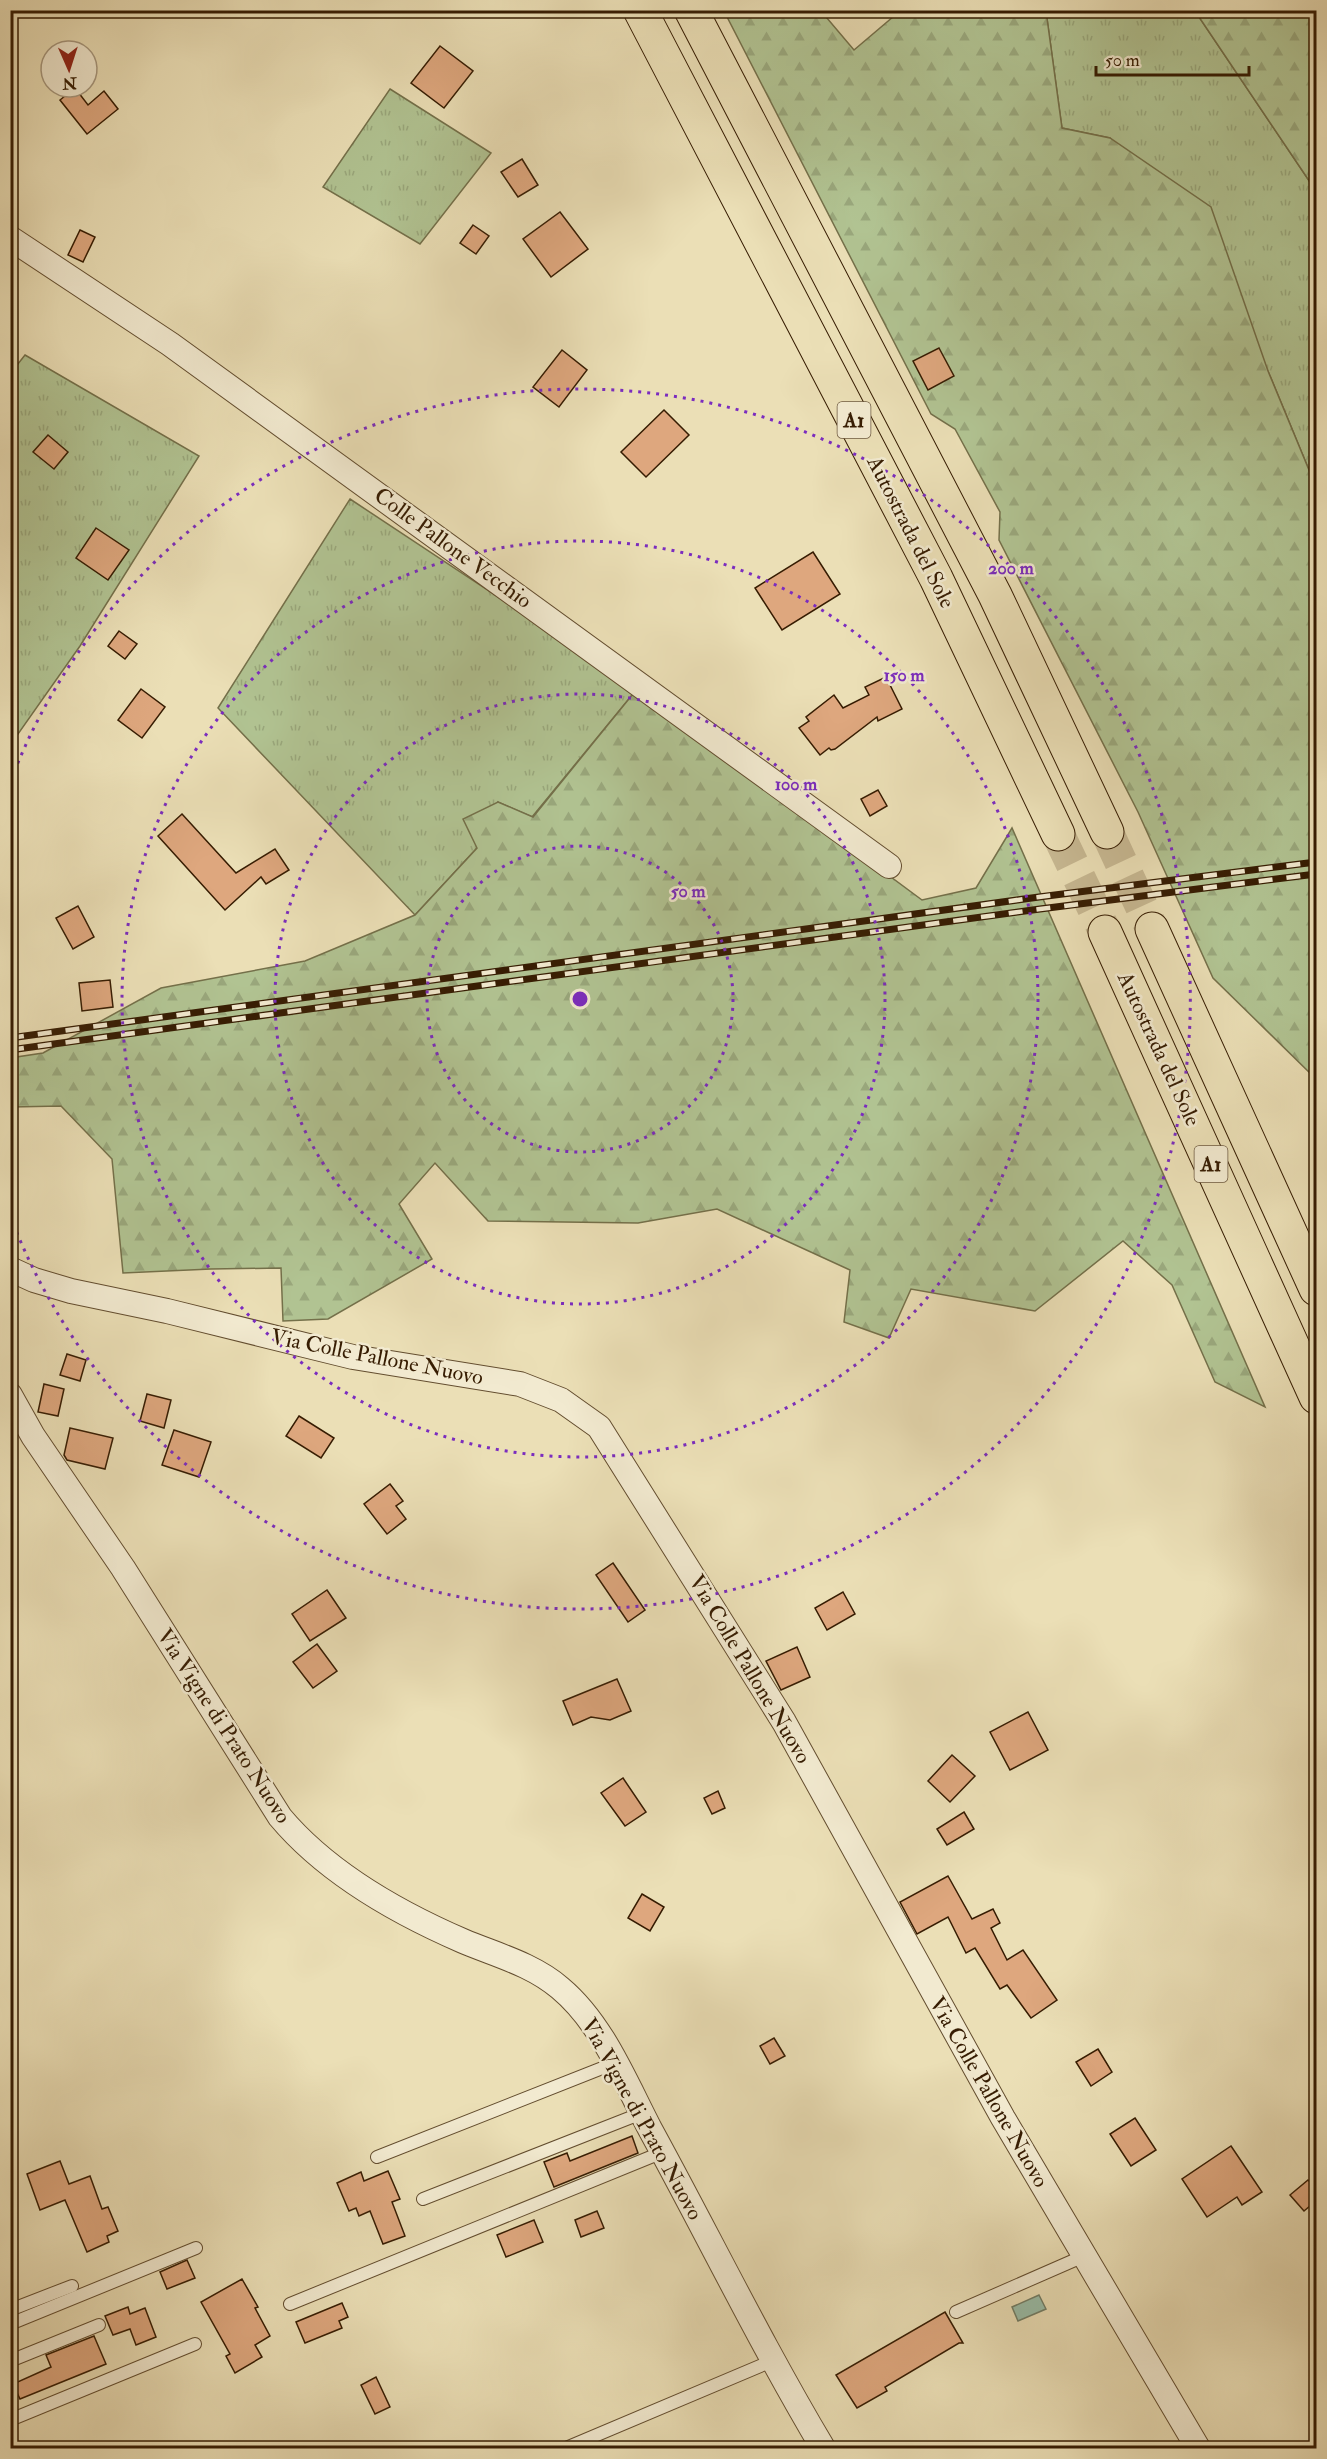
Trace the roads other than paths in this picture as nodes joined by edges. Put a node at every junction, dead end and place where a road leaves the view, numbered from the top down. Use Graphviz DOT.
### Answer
graph roads {
  1 [pos="640,10"];
  2 [pos="691,10"];
  3 [pos="10,238"];
  4 [pos="1107,832"];
  5 [pos="1058,834"];
  6 [pos="889,866"];
  7 [pos="1152,928"];
  8 [pos="1105,932"];
  9 [pos="10,1269"];
  10 [pos="1317,1289"];
  11 [pos="10,1395"];
  12 [pos="1317,1397"];
  13 [pos="615,2063"];
  14 [pos="642,2113"];
  15 [pos="663,2152"];
  16 [pos="377,2157"];
  17 [pos="423,2199"];
  18 [pos="196,2248"];
  19 [pos="1084,2256"];
  20 [pos="72,2286"];
  21 [pos="290,2304"];
  22 [pos="10,2310"];
  23 [pos="956,2312"];
  24 [pos="10,2324"];
  25 [pos="99,2325"];
  26 [pos="195,2344"];
  27 [pos="10,2361"];
  28 [pos="772,2361"];
  29 [pos="10,2420"];
  30 [pos="566,2448"];
  31 [pos="823,2448"];
  32 [pos="1198,2448"];
  1 -- 5 [label="highway, Autostrada del Sole / A1"];
  2 -- 4 [label="highway, Autostrada del Sole / A1"];
  3 -- 6 [label="street, Colle Pallone Vecchio"];
  7 -- 10 [label="highway, Autostrada del Sole / A1"];
  8 -- 12 [label="highway, Autostrada del Sole / A1"];
  9 -- 19 [label="street, Via Colle Pallone Nuovo"];
  11 -- 13 [label="street, Via Vigne di Prato Nuovo"];
  13 -- 14 [label="street, Via Vigne di Prato Nuovo"];
  13 -- 16 [label="lane"];
  14 -- 15 [label="street, Via Vigne di Prato Nuovo"];
  14 -- 17 [label="lane"];
  15 -- 21 [label="lane"];
  15 -- 28 [label="street, Via Vigne di Prato Nuovo"];
  18 -- 24 [label="lane"];
  19 -- 23 [label="lane"];
  19 -- 32 [label="street, Via Colle Pallone Nuovo"];
  20 -- 22 [label="lane"];
  25 -- 27 [label="lane"];
  26 -- 29 [label="lane"];
  28 -- 30 [label="lane"];
  28 -- 31 [label="street, Via Vigne di Prato Nuovo"];
}
